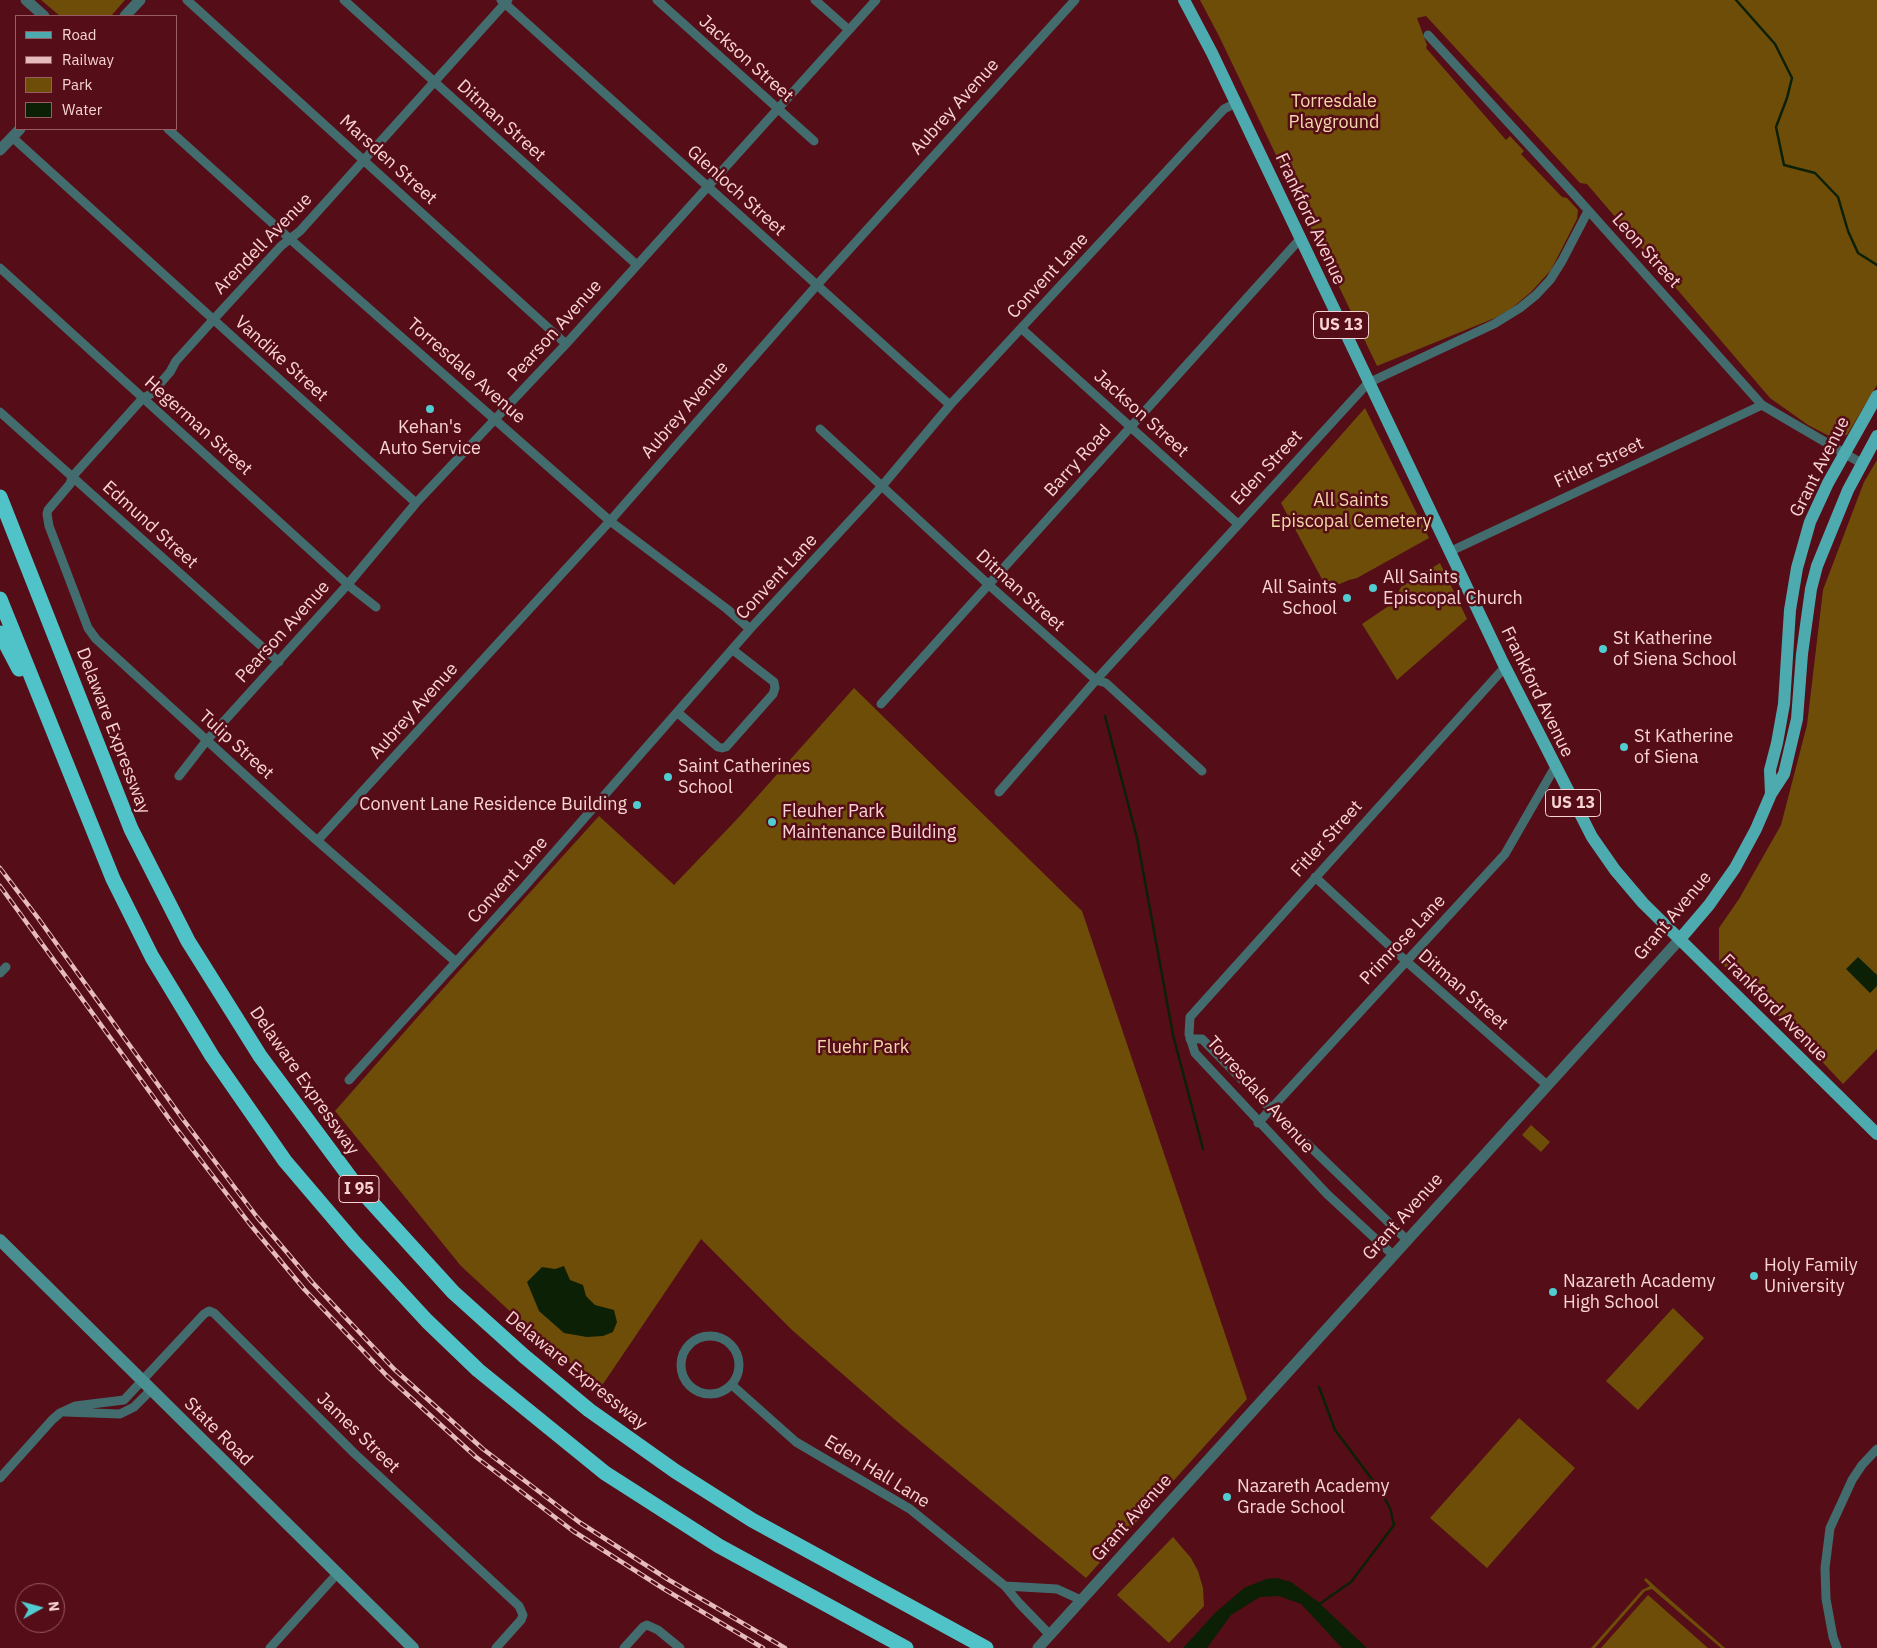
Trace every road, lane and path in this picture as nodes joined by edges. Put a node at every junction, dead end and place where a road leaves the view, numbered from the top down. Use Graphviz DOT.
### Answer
graph roads {
  1 [pos="26,0"];
  2 [pos="140,0"];
  3 [pos="187,0"];
  4 [pos="344,0"];
  5 [pos="657,0"];
  6 [pos="815,0"];
  7 [pos="876,0"];
  8 [pos="1075,0"];
  9 [pos="1184,0"];
  10 [pos="504,1"];
  11 [pos="43,15"];
  12 [pos="126,15"];
  13 [pos="849,30"];
  14 [pos="1428,35"];
  15 [pos="434,82"];
  16 [pos="1236,103"];
  17 [pos="777,109"];
  18 [pos="169,130"];
  19 [pos="16,133"];
  20 [pos="814,141"];
  21 [pos="0,150"];
  22 [pos="364,160"];
  23 [pos="708,187"];
  24 [pos="1588,212"];
  25 [pos="290,239"];
  26 [pos="1300,239"];
  27 [pos="637,265"];
  28 [pos="0,268"];
  29 [pos="816,285"];
  30 [pos="214,320"];
  31 [pos="1022,329"];
  32 [pos="566,344"];
  33 [pos="1368,383"];
  34 [pos="1877,396"];
  35 [pos="144,398"];
  36 [pos="1762,404"];
  37 [pos="950,405"];
  38 [pos="0,412"];
  39 [pos="495,420"];
  40 [pos="1131,427"];
  41 [pos="820,429"];
  42 [pos="1877,436"];
  43 [pos="1844,454"];
  44 [pos="1861,463"];
  45 [pos="72,477"];
  46 [pos="882,486"];
  47 [pos="0,497"];
  48 [pos="416,503"];
  49 [pos="47,514"];
  50 [pos="610,521"];
  51 [pos="1238,524"];
  52 [pos="1449,552"];
  53 [pos="349,583"];
  54 [pos="988,585"];
  55 [pos="0,599"];
  56 [pos="376,607"];
  57 [pos="750,630"];
  58 [pos="0,633"];
  59 [pos="733,650"];
  60 [pos="278,662"];
  61 [pos="1505,667"];
  62 [pos="1096,680"];
  63 [pos="881,704"];
  64 [pos="678,713"];
  65 [pos="207,740"];
  66 [pos="62,753"];
  67 [pos="1555,767"];
  68 [pos="1202,771"];
  69 [pos="179,776"];
  70 [pos="998,792"];
  71 [pos="1771,794"];
  72 [pos="318,840"];
  73 [pos="1315,877"];
  74 [pos="1680,939"];
  75 [pos="1406,961"];
  76 [pos="456,962"];
  77 [pos="1190,1039"];
  78 [pos="349,1080"];
  79 [pos="1547,1085"];
  80 [pos="1271,1109"];
  81 [pos="1258,1123"];
  82 [pos="1877,1134"];
  83 [pos="0,1240"];
  84 [pos="1407,1240"];
  85 [pos="1393,1255"];
  86 [pos="147,1385"];
  87 [pos="732,1385"];
  88 [pos="60,1413"];
  89 [pos="1877,1449"];
  90 [pos="0,1478"];
  91 [pos="337,1574"];
  92 [pos="1005,1586"];
  93 [pos="1081,1600"];
  94 [pos="1050,1635"];
  95 [pos="270,1648"];
  96 [pos="413,1648"];
  97 [pos="496,1648"];
  98 [pos="624,1648"];
  99 [pos="680,1648"];
  100 [pos="906,1648"];
  101 [pos="986,1648"];
  102 [pos="1038,1648"];
  103 [pos="1837,1648"];
  1 -- 11 [label="street"];
  2 -- 12 [label="street"];
  3 -- 22 [label="street, Marsden Street"];
  4 -- 15 [label="street, Ditman Street"];
  5 -- 17 [label="street, Jackson Street"];
  6 -- 13 [label="street"];
  7 -- 13 [label="street, Pearson Avenue"];
  8 -- 29 [label="street, Aubrey Avenue"];
  9 -- 16 [label="main road, Frankford Avenue / US 13"];
  10 -- 15 [label="street, Arendell Avenue"];
  10 -- 23 [label="street, Glenloch Street"];
  13 -- 17 [label="street, Pearson Avenue"];
  14 -- 24 [label="street, Leon Street"];
  15 -- 22 [label="street, Arendell Avenue"];
  15 -- 27 [label="street, Ditman Street"];
  16 -- 26 [label="main road, Frankford Avenue / US 13"];
  16 -- 31 [label="street, Convent Lane"];
  17 -- 20 [label="street, Jackson Street"];
  17 -- 23 [label="street, Pearson Avenue"];
  18 -- 25 [label="street, Torresdale Avenue"];
  19 -- 21 [label="street"];
  19 -- 30 [label="street, Vandike Street"];
  22 -- 25 [label="street, Arendell Avenue"];
  22 -- 32 [label="street, Marsden Street"];
  23 -- 27 [label="street, Pearson Avenue"];
  23 -- 29 [label="street, Glenloch Street"];
  24 -- 33 [label="street, Eden Street"];
  24 -- 36 [label="street, Leon Street"];
  25 -- 30 [label="street, Arendell Avenue"];
  25 -- 39 [label="street, Torresdale Avenue"];
  26 -- 33 [label="main road, Frankford Avenue / US 13"];
  26 -- 40 [label="street, Barry Road"];
  27 -- 32 [label="street, Pearson Avenue"];
  28 -- 35 [label="street, Hegerman Street"];
  29 -- 37 [label="street, Glenloch Street"];
  29 -- 50 [label="street, Aubrey Avenue"];
  30 -- 35 [label="street, Arendell Avenue"];
  30 -- 48 [label="street, Vandike Street"];
  31 -- 37 [label="street, Convent Lane"];
  31 -- 40 [label="street, Jackson Street"];
  32 -- 39 [label="street, Pearson Avenue"];
  33 -- 51 [label="street, Eden Street"];
  33 -- 52 [label="main road, Frankford Avenue / US 13"];
  34 -- 43 [label="main road, Grant Avenue"];
  35 -- 45 [label="street, Arendell Avenue"];
  35 -- 53 [label="street, Hegerman Street"];
  36 -- 43 [label="street, Leon Street"];
  36 -- 52 [label="street, Fitler Street"];
  37 -- 46 [label="street, Convent Lane"];
  38 -- 45 [label="street, Edmund Street"];
  39 -- 48 [label="street, Pearson Avenue"];
  39 -- 50 [label="street, Torresdale Avenue"];
  40 -- 51 [label="street, Jackson Street"];
  40 -- 54 [label="street, Barry Road"];
  41 -- 46 [label="street, Ditman Street"];
  42 -- 44 [label="main road, Grant Avenue"];
  43 -- 44 [label="street, Leon Street"];
  43 -- 71 [label="main road, Grant Avenue"];
  44 -- 71 [label="main road, Grant Avenue"];
  45 -- 49 [label="street, Arendell Avenue"];
  45 -- 60 [label="street, Edmund Street"];
  46 -- 54 [label="street, Ditman Street"];
  46 -- 57 [label="street, Convent Lane"];
  47 -- 101 [label="highway, Delaware Expressway / I 95"];
  48 -- 53 [label="street, Pearson Avenue"];
  49 -- 65 [label="street, Tulip Street"];
  50 -- 57 [label="street, Torresdale Avenue"];
  50 -- 72 [label="street, Aubrey Avenue"];
  51 -- 62 [label="street, Eden Street"];
  52 -- 61 [label="main road, Frankford Avenue / US 13"];
  53 -- 56 [label="street, Hegerman Street"];
  53 -- 60 [label="street, Pearson Avenue"];
  54 -- 62 [label="street, Ditman Street"];
  54 -- 63 [label="street, Barry Road"];
  55 -- 66 [label="highway, I 95"];
  57 -- 59 [label="street, Convent Lane"];
  58 -- 66 [label="highway"];
  59 -- 64 [label="street, Convent Lane"];
  59 -- 64 [label="street"];
  60 -- 65 [label="street, Pearson Avenue"];
  61 -- 67 [label="main road, Frankford Avenue / US 13"];
  61 -- 73 [label="street, Fitler Street"];
  62 -- 68 [label="street, Ditman Street"];
  62 -- 70 [label="street, Eden Street"];
  64 -- 76 [label="street, Convent Lane"];
  65 -- 69 [label="street, Pearson Avenue"];
  65 -- 72 [label="street, Tulip Street"];
  66 -- 100 [label="highway, I 95"];
  67 -- 74 [label="main road, Frankford Avenue / US 13"];
  67 -- 75 [label="street, Primrose Lane"];
  71 -- 74 [label="main road, Grant Avenue"];
  72 -- 76 [label="street, Tulip Street"];
  73 -- 75 [label="street, Ditman Street"];
  73 -- 77 [label="street, Fitler Street"];
  74 -- 79 [label="street, Grant Avenue"];
  74 -- 82 [label="main road, Frankford Avenue / US 13"];
  75 -- 79 [label="street, Ditman Street"];
  75 -- 80 [label="street, Primrose Lane"];
  76 -- 78 [label="street, Convent Lane"];
  77 -- 80 [label="street, Torresdale Avenue"];
  77 -- 81 [label="street, Torresdale Avenue"];
  79 -- 84 [label="street, Grant Avenue"];
  80 -- 81 [label="street, Primrose Lane"];
  80 -- 84 [label="street, Torresdale Avenue"];
  81 -- 85 [label="street, Torresdale Avenue"];
  83 -- 86 [label="main road, State Road"];
  84 -- 85 [label="street, Grant Avenue"];
  85 -- 93 [label="street, Grant Avenue"];
  86 -- 88 [label="street"];
  86 -- 88 [label="street"];
  86 -- 91 [label="main road, State Road"];
  86 -- 97 [label="street, James Street"];
  87 -- 87 [label="street"];
  87 -- 92 [label="street, Eden Hall Lane"];
  88 -- 90 [label="street"];
  89 -- 103 [label="street"];
  91 -- 95 [label="street"];
  91 -- 96 [label="main road, State Road"];
  92 -- 93 [label="street"];
  92 -- 94 [label="street, Eden Hall Lane"];
  93 -- 94 [label="street, Grant Avenue"];
  94 -- 102 [label="street, Grant Avenue"];
  98 -- 99 [label="street"];
}
